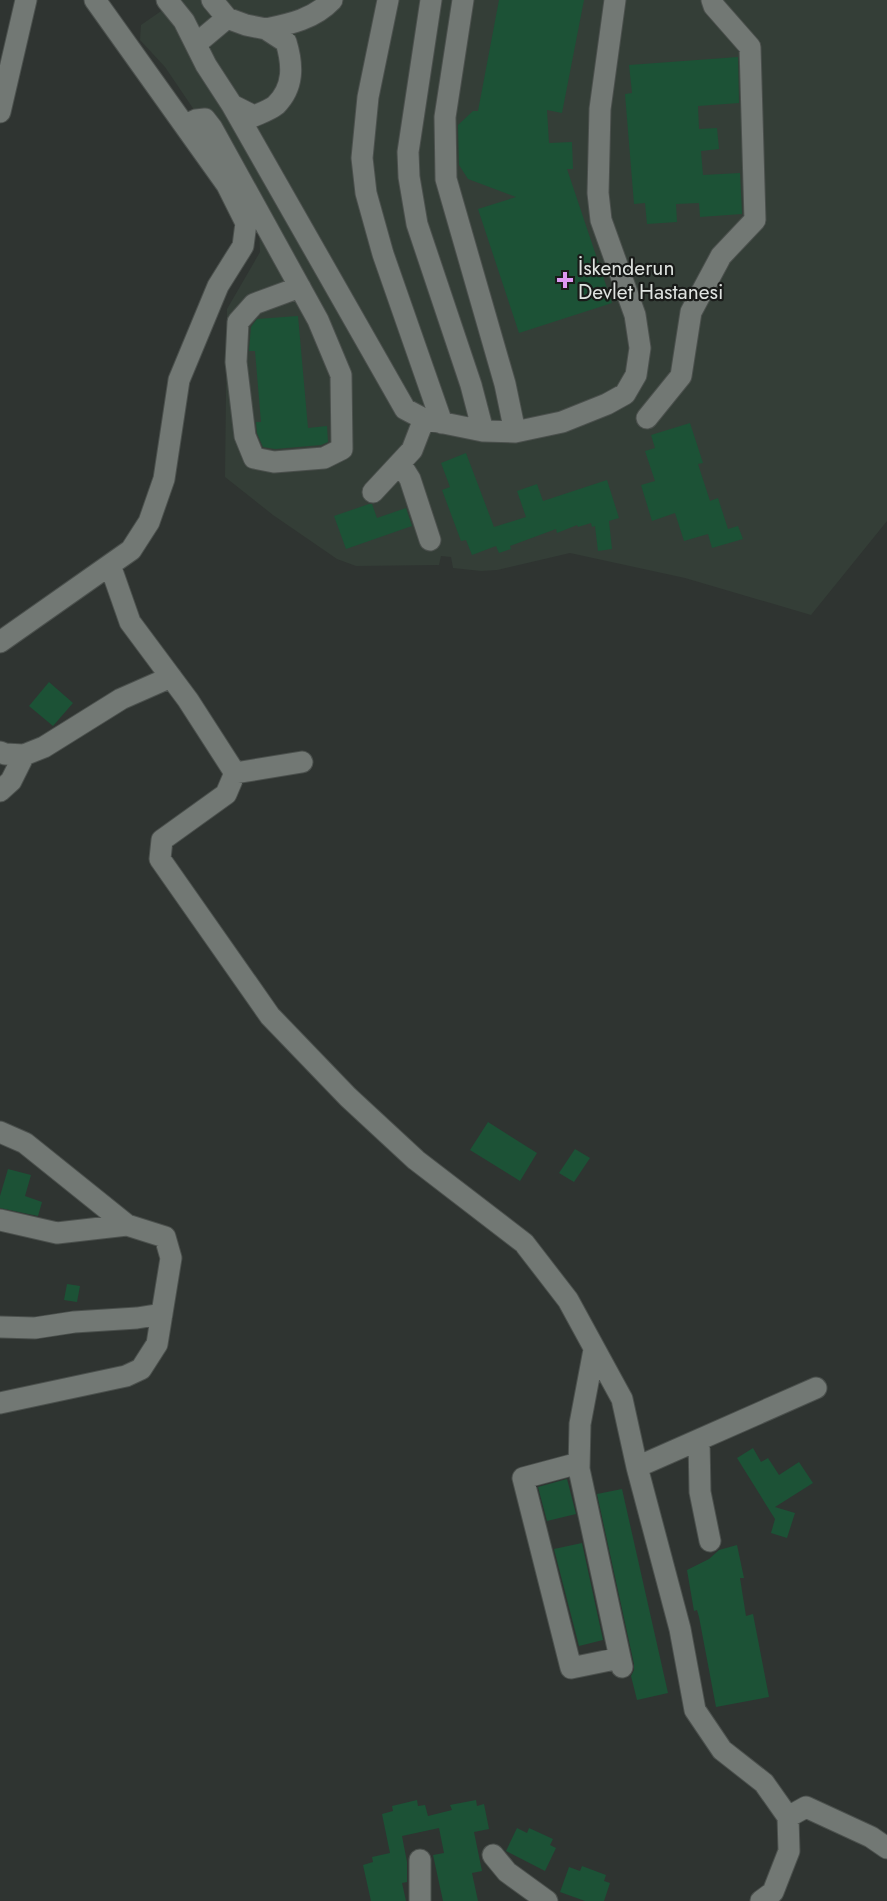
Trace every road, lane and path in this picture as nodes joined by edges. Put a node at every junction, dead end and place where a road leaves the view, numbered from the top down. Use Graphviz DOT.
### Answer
graph roads {
  1 [pos="26,0"];
  2 [pos="95,0"];
  3 [pos="167,0"];
  4 [pos="212,0"];
  5 [pos="332,0"];
  6 [pos="388,0"];
  7 [pos="431,0"];
  8 [pos="463,0"];
  9 [pos="615,0"];
  10 [pos="712,0"];
  11 [pos="227,18"];
  12 [pos="266,29"];
  13 [pos="196,44"];
  14 [pos="232,105"];
  15 [pos="0,112"];
  16 [pos="185,125"];
  17 [pos="300,287"];
  18 [pos="647,418"];
  19 [pos="433,421"];
  20 [pos="483,431"];
  21 [pos="515,432"];
  22 [pos="400,463"];
  23 [pos="373,492"];
  24 [pos="430,540"];
  25 [pos="110,565"];
  26 [pos="18,630"];
  27 [pos="0,642"];
  28 [pos="0,654"];
  29 [pos="171,677"];
  30 [pos="0,752"];
  31 [pos="24,755"];
  32 [pos="302,762"];
  33 [pos="236,772"];
  34 [pos="0,791"];
  35 [pos="0,1132"];
  36 [pos="0,1220"];
  37 [pos="128,1225"];
  38 [pos="162,1314"];
  39 [pos="0,1327"];
  40 [pos="594,1350"];
  41 [pos="816,1388"];
  42 [pos="0,1403"];
  43 [pos="699,1440"];
  44 [pos="579,1463"];
  45 [pos="637,1467"];
  46 [pos="710,1541"];
  47 [pos="788,1817"];
  48 [pos="887,1848"];
  49 [pos="493,1855"];
  50 [pos="420,1860"];
  51 [pos="420,1901"];
  52 [pos="547,1901"];
  53 [pos="761,1901"];
  1 -- 15 [label="street"];
  2 -- 16 [label="street"];
  3 -- 13 [label="street"];
  4 -- 11 [label="street"];
  5 -- 12 [label="street"];
  6 -- 19 [label="street"];
  7 -- 20 [label="street"];
  8 -- 21 [label="street"];
  9 -- 21 [label="street"];
  10 -- 18 [label="street"];
  11 -- 12 [label="street"];
  11 -- 13 [label="street"];
  12 -- 14 [label="street"];
  13 -- 14 [label="street"];
  14 -- 19 [label="street"];
  16 -- 17 [label="street"];
  16 -- 25 [label="street"];
  17 -- 17 [label="street"];
  19 -- 20 [label="street"];
  19 -- 22 [label="street"];
  20 -- 21 [label="street"];
  22 -- 23 [label="street"];
  22 -- 24 [label="street"];
  25 -- 26 [label="street"];
  25 -- 29 [label="street"];
  26 -- 27 [label="street"];
  26 -- 28 [label="street"];
  29 -- 31 [label="street"];
  29 -- 33 [label="street"];
  30 -- 31 [label="street"];
  31 -- 34 [label="street"];
  32 -- 33 [label="street"];
  33 -- 40 [label="street"];
  35 -- 37 [label="street"];
  36 -- 37 [label="street"];
  37 -- 38 [label="street"];
  38 -- 39 [label="street"];
  38 -- 42 [label="street"];
  40 -- 44 [label="street"];
  40 -- 45 [label="street"];
  41 -- 43 [label="street"];
  43 -- 45 [label="street"];
  43 -- 46 [label="street"];
  44 -- 44 [label="street"];
  45 -- 47 [label="street"];
  47 -- 48 [label="street"];
  47 -- 53 [label="street"];
  49 -- 52 [label="street"];
  50 -- 51 [label="street"];
}
